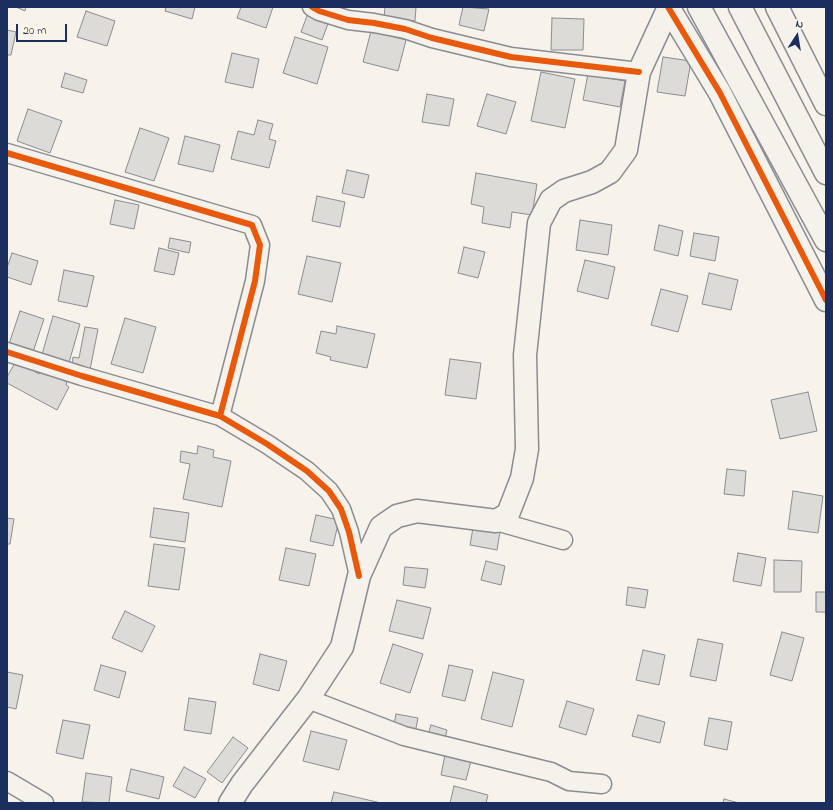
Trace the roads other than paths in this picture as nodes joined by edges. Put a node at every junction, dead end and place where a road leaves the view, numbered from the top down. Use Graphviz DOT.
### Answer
graph roads {
  1 [pos="312,7"];
  2 [pos="669,7"];
  3 [pos="699,7"];
  4 [pos="740,7"];
  5 [pos="777,7"];
  6 [pos="639,72"];
  7 [pos="826,104"];
  8 [pos="7,153"];
  9 [pos="826,173"];
  10 [pos="826,240"];
  11 [pos="826,300"];
  12 [pos="7,352"];
  13 [pos="220,416"];
  14 [pos="496,521"];
  15 [pos="564,540"];
  16 [pos="359,576"];
  17 [pos="308,699"];
  18 [pos="7,781"];
  19 [pos="602,784"];
  20 [pos="44,803"];
  21 [pos="230,803"];
  1 -- 6 [label="street"];
  2 -- 6 [label="main road"];
  2 -- 11 [label="main road"];
  3 -- 10 [label="main road"];
  4 -- 9 [label="main road"];
  5 -- 7 [label="main road"];
  6 -- 14 [label="main road"];
  8 -- 13 [label="street"];
  12 -- 13 [label="street"];
  13 -- 16 [label="street"];
  14 -- 15 [label="street"];
  14 -- 16 [label="main road"];
  16 -- 17 [label="main road"];
  17 -- 19 [label="street"];
  17 -- 21 [label="main road"];
  18 -- 20 [label="street"];
}
